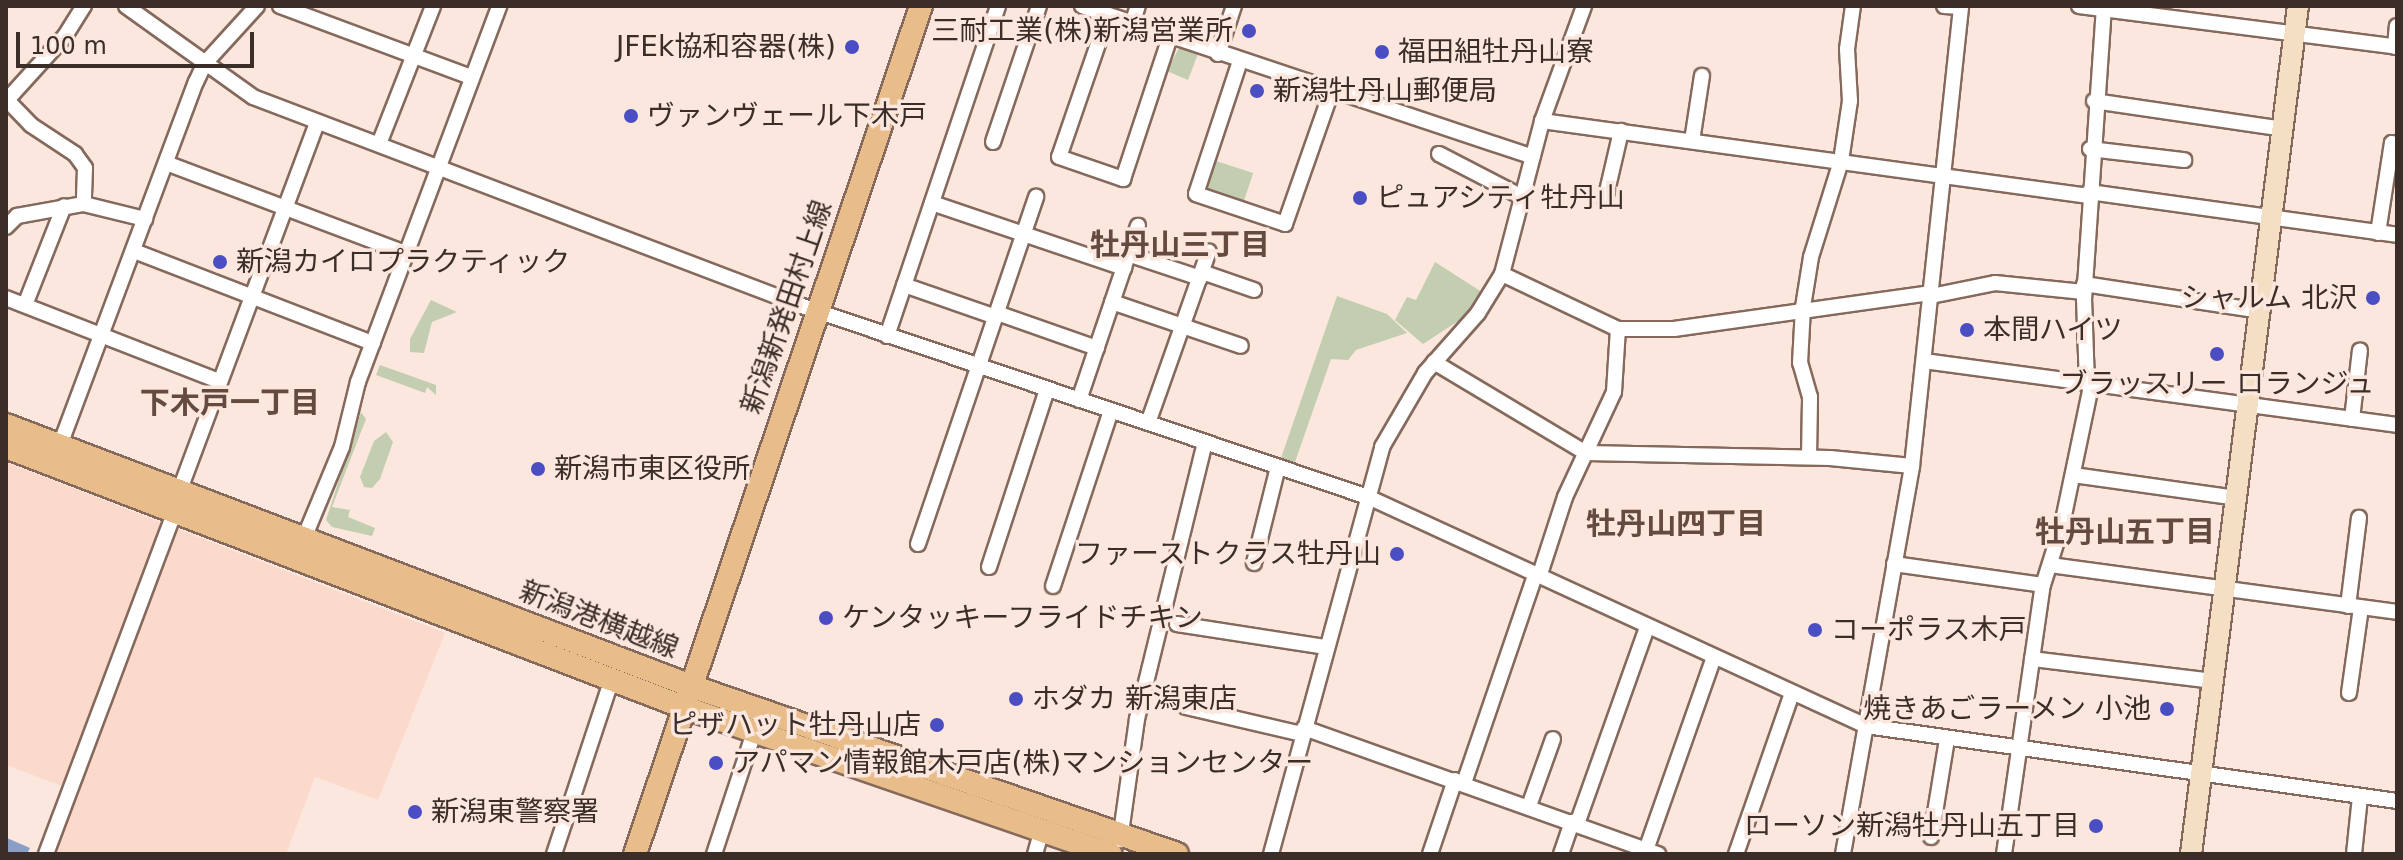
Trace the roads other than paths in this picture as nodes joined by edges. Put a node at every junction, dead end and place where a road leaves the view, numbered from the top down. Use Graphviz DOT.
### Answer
graph roads {
  1 [pos="84,6"];
  2 [pos="126,6"];
  3 [pos="257,6"];
  4 [pos="280,6"];
  5 [pos="433,6"];
  6 [pos="499,6"];
  7 [pos="921,6"];
  8 [pos="998,6"];
  9 [pos="1039,6"];
  10 [pos="1082,6"];
  11 [pos="1138,6"];
  12 [pos="1234,6"];
  13 [pos="1584,6"];
  14 [pos="1853,6"];
  15 [pos="1944,6"];
  16 [pos="2079,6"];
  17 [pos="2201,6"];
  18 [pos="2298,6"];
  19 [pos="1961,7"];
  20 [pos="2104,8"];
  21 [pos="1108,15"];
  22 [pos="2199,22"];
  23 [pos="1132,24"];
  24 [pos="2397,26"];
  25 [pos="2295,34"];
  26 [pos="1170,37"];
  27 [pos="2396,47"];
  28 [pos="1218,54"];
  29 [pos="415,56"];
  30 [pos="1240,61"];
  31 [pos="205,63"];
  32 [pos="1702,76"];
  33 [pos="471,77"];
  34 [pos="1331,93"];
  35 [pos="6,100"];
  36 [pos="2094,101"];
  37 [pos="1542,121"];
  38 [pos="317,122"];
  39 [pos="2283,129"];
  40 [pos="1621,131"];
  41 [pos="1692,141"];
  42 [pos="993,142"];
  43 [pos="379,144"];
  44 [pos="2397,144"];
  45 [pos="2090,149"];
  46 [pos="1439,154"];
  47 [pos="1532,157"];
  48 [pos="2184,160"];
  49 [pos="1841,161"];
  50 [pos="166,163"];
  51 [pos="438,167"];
  52 [pos="1942,176"];
  53 [pos="2089,194"];
  54 [pos="1036,197"];
  55 [pos="1522,197"];
  56 [pos="1605,200"];
  57 [pos="932,203"];
  58 [pos="84,204"];
  59 [pos="64,206"];
  60 [pos="283,208"];
  61 [pos="145,219"];
  62 [pos="2271,219"];
  63 [pos="7,222"];
  64 [pos="1138,226"];
  65 [pos="1024,233"];
  66 [pos="2378,233"];
  67 [pos="2397,235"];
  68 [pos="134,251"];
  69 [pos="1209,251"];
  70 [pos="405,253"];
  71 [pos="1126,261"];
  72 [pos="1502,274"];
  73 [pos="1201,275"];
  74 [pos="904,285"];
  75 [pos="2084,288"];
  76 [pos="1254,290"];
  77 [pos="1931,294"];
  78 [pos="251,297"];
  79 [pos="6,298"];
  80 [pos="1112,302"];
  81 [pos="25,305"];
  82 [pos="1803,307"];
  83 [pos="817,311"];
  84 [pos="2260,311"];
  85 [pos="996,315"];
  86 [pos="1183,326"];
  87 [pos="1618,329"];
  88 [pos="103,334"];
  89 [pos="887,336"];
  90 [pos="373,343"];
  91 [pos="1241,346"];
  92 [pos="1097,348"];
  93 [pos="2360,350"];
  94 [pos="1924,361"];
  95 [pos="1434,362"];
  96 [pos="978,367"];
  97 [pos="219,381"];
  98 [pos="2089,385"];
  99 [pos="1047,390"];
  100 [pos="1079,400"];
  101 [pos="2247,407"];
  102 [pos="1111,411"];
  103 [pos="2352,419"];
  104 [pos="1148,423"];
  105 [pos="6,425"];
  106 [pos="2397,425"];
  107 [pos="1205,442"];
  108 [pos="6,447"];
  109 [pos="1586,453"];
  110 [pos="56,455"];
  111 [pos="1809,457"];
  112 [pos="1912,466"];
  113 [pos="1278,467"];
  114 [pos="2073,475"];
  115 [pos="1368,497"];
  116 [pos="2236,498"];
  117 [pos="177,502"];
  118 [pos="2359,518"];
  119 [pos="918,544"];
  120 [pos="300,549"];
  121 [pos="1254,563"];
  122 [pos="1894,564"];
  123 [pos="2050,565"];
  124 [pos="989,567"];
  125 [pos="1538,573"];
  126 [pos="2043,585"];
  127 [pos="1053,586"];
  128 [pos="2224,589"];
  129 [pos="2355,607"];
  130 [pos="2397,612"];
  131 [pos="1177,624"];
  132 [pos="1647,627"];
  133 [pos="1326,647"];
  134 [pos="1714,657"];
  135 [pos="2032,659"];
  136 [pos="612,679"];
  137 [pos="2213,681"];
  138 [pos="1792,693"];
  139 [pos="2349,693"];
  140 [pos="690,698"];
  141 [pos="1186,707"];
  142 [pos="1866,726"];
  143 [pos="755,729"];
  144 [pos="1303,731"];
  145 [pos="1553,739"];
  146 [pos="1947,739"];
  147 [pos="2019,751"];
  148 [pos="2201,774"];
  149 [pos="1459,782"];
  150 [pos="2360,797"];
  151 [pos="2397,801"];
  152 [pos="1529,806"];
  153 [pos="1575,823"];
  154 [pos="1042,830"];
  155 [pos="1931,837"];
  156 [pos="1117,847"];
  157 [pos="1641,851"];
  158 [pos="46,854"];
  159 [pos="554,854"];
  160 [pos="635,854"];
  161 [pos="714,854"];
  162 [pos="1035,854"];
  163 [pos="1177,854"];
  164 [pos="1271,854"];
  165 [pos="1430,854"];
  166 [pos="1561,854"];
  167 [pos="1736,854"];
  168 [pos="1843,854"];
  169 [pos="2004,854"];
  170 [pos="2191,854"];
  171 [pos="2354,854"];
  1 -- 35 [label="street"];
  2 -- 31 [label="street"];
  3 -- 31 [label="street"];
  4 -- 29 [label="street"];
  5 -- 29 [label="street"];
  6 -- 33 [label="street"];
  7 -- 83 [label="main road, 新潟新発田村上線"];
  8 -- 57 [label="street"];
  9 -- 42 [label="street"];
  10 -- 21 [label="street"];
  11 -- 23 [label="street"];
  12 -- 28 [label="street"];
  13 -- 37 [label="street"];
  14 -- 49 [label="street"];
  15 -- 19 [label="street"];
  16 -- 20 [label="street"];
  17 -- 22 [label="street"];
  18 -- 25 [label="street"];
  19 -- 52 [label="street"];
  20 -- 22 [label="street"];
  20 -- 36 [label="street"];
  21 -- 23 [label="street"];
  21 -- 26 [label="street"];
  22 -- 25 [label="street"];
  23 -- 26 [label="street"];
  24 -- 27 [label="street"];
  25 -- 27 [label="street"];
  25 -- 39 [label="street"];
  26 -- 28 [label="street"];
  28 -- 30 [label="street"];
  29 -- 33 [label="street"];
  29 -- 43 [label="street"];
  30 -- 34 [label="street"];
  30 -- 34 [label="street"];
  31 -- 38 [label="street"];
  31 -- 50 [label="street"];
  32 -- 41 [label="street"];
  33 -- 51 [label="street"];
  34 -- 47 [label="street"];
  35 -- 58 [label="street"];
  36 -- 39 [label="street"];
  36 -- 45 [label="street"];
  37 -- 40 [label="street"];
  37 -- 47 [label="street"];
  38 -- 43 [label="street"];
  38 -- 60 [label="street"];
  39 -- 62 [label="street"];
  40 -- 41 [label="street"];
  40 -- 56 [label="street"];
  41 -- 49 [label="street"];
  43 -- 51 [label="street"];
  44 -- 66 [label="street"];
  45 -- 48 [label="street"];
  45 -- 53 [label="street"];
  46 -- 55 [label="street"];
  47 -- 55 [label="street"];
  49 -- 52 [label="street"];
  49 -- 82 [label="street"];
  50 -- 60 [label="street"];
  50 -- 61 [label="street"];
  51 -- 70 [label="street"];
  51 -- 83 [label="street"];
  52 -- 53 [label="street"];
  52 -- 77 [label="street"];
  53 -- 62 [label="street"];
  53 -- 75 [label="street"];
  54 -- 65 [label="street"];
  55 -- 72 [label="street"];
  57 -- 65 [label="street"];
  57 -- 74 [label="street"];
  58 -- 59 [label="street"];
  58 -- 61 [label="street"];
  59 -- 63 [label="street"];
  59 -- 81 [label="street"];
  60 -- 70 [label="street"];
  60 -- 78 [label="street"];
  61 -- 68 [label="street"];
  62 -- 66 [label="street"];
  62 -- 84 [label="street"];
  64 -- 71 [label="street"];
  65 -- 71 [label="street"];
  65 -- 85 [label="street"];
  66 -- 67 [label="street"];
  68 -- 78 [label="street"];
  68 -- 88 [label="street"];
  69 -- 73 [label="street"];
  70 -- 90 [label="street"];
  71 -- 73 [label="street"];
  71 -- 80 [label="street"];
  72 -- 87 [label="street"];
  72 -- 95 [label="street"];
  73 -- 76 [label="street"];
  73 -- 86 [label="street"];
  74 -- 85 [label="street"];
  74 -- 89 [label="street"];
  75 -- 77 [label="street"];
  75 -- 84 [label="street"];
  75 -- 98 [label="street"];
  77 -- 82 [label="street"];
  77 -- 94 [label="street"];
  78 -- 90 [label="street"];
  78 -- 97 [label="street"];
  79 -- 81 [label="street"];
  80 -- 86 [label="street"];
  80 -- 92 [label="street"];
  81 -- 88 [label="street"];
  82 -- 87 [label="street"];
  82 -- 111 [label="street"];
  83 -- 89 [label="street"];
  83 -- 140 [label="main road, 新潟新発田村上線"];
  84 -- 101 [label="street"];
  85 -- 92 [label="street"];
  85 -- 96 [label="street"];
  86 -- 91 [label="street"];
  86 -- 104 [label="street"];
  87 -- 109 [label="street"];
  88 -- 97 [label="street"];
  88 -- 110 [label="street"];
  89 -- 96 [label="street"];
  90 -- 120 [label="street"];
  92 -- 100 [label="street"];
  93 -- 103 [label="street"];
  94 -- 98 [label="street"];
  94 -- 112 [label="street"];
  95 -- 109 [label="street"];
  95 -- 115 [label="street"];
  96 -- 99 [label="street"];
  96 -- 119 [label="street"];
  97 -- 117 [label="street"];
  98 -- 101 [label="street"];
  98 -- 114 [label="street"];
  99 -- 100 [label="street"];
  99 -- 124 [label="street"];
  100 -- 102 [label="street"];
  101 -- 103 [label="street"];
  101 -- 116 [label="street"];
  102 -- 104 [label="street"];
  102 -- 127 [label="street"];
  103 -- 106 [label="street"];
  104 -- 107 [label="street"];
  105 -- 110 [label="main road, 新潟港横越線"];
  107 -- 113 [label="street"];
  107 -- 156 [label="street"];
  108 -- 110 [label="main road, 新潟港横越線"];
  109 -- 111 [label="street"];
  109 -- 125 [label="street"];
  110 -- 117 [label="main road, 新潟港横越線"];
  111 -- 112 [label="street"];
  112 -- 122 [label="street"];
  113 -- 115 [label="street"];
  113 -- 121 [label="street"];
  114 -- 116 [label="street"];
  114 -- 123 [label="street"];
  115 -- 125 [label="street"];
  115 -- 133 [label="street"];
  116 -- 128 [label="street"];
  117 -- 120 [label="main road, 新潟港横越線"];
  117 -- 158 [label="street"];
  118 -- 129 [label="street"];
  120 -- 136 [label="main road, 新潟港横越線"];
  120 -- 140 [label="main road, 新潟港横越線"];
  122 -- 126 [label="street"];
  122 -- 142 [label="street"];
  123 -- 126 [label="street"];
  123 -- 128 [label="street"];
  125 -- 132 [label="street"];
  125 -- 149 [label="street"];
  126 -- 135 [label="street"];
  128 -- 129 [label="street"];
  128 -- 137 [label="street"];
  129 -- 130 [label="street"];
  129 -- 139 [label="street"];
  131 -- 133 [label="street"];
  132 -- 134 [label="street"];
  132 -- 153 [label="street"];
  133 -- 144 [label="street"];
  134 -- 138 [label="street"];
  134 -- 157 [label="street"];
  135 -- 137 [label="street"];
  135 -- 147 [label="street"];
  136 -- 140 [label="main road, 新潟港横越線"];
  136 -- 159 [label="street"];
  137 -- 148 [label="street"];
  138 -- 142 [label="street"];
  138 -- 167 [label="street"];
  140 -- 143 [label="main road, 新潟港横越線"];
  140 -- 156 [label="main road, 新潟港横越線"];
  140 -- 160 [label="main road, 新潟新発田村上線"];
  141 -- 144 [label="street"];
  142 -- 146 [label="street"];
  142 -- 168 [label="street"];
  143 -- 154 [label="main road, 新潟港横越線"];
  143 -- 161 [label="street"];
  144 -- 149 [label="street"];
  144 -- 164 [label="street"];
  145 -- 152 [label="street"];
  146 -- 147 [label="street"];
  146 -- 155 [label="street"];
  147 -- 148 [label="street"];
  147 -- 169 [label="street"];
  148 -- 150 [label="street"];
  148 -- 170 [label="street"];
  149 -- 152 [label="street"];
  149 -- 165 [label="street"];
  150 -- 151 [label="street"];
  150 -- 171 [label="street"];
  152 -- 153 [label="street"];
  153 -- 157 [label="street"];
  153 -- 166 [label="street"];
  154 -- 156 [label="main road, 新潟港横越線"];
  154 -- 162 [label="street"];
  156 -- 163 [label="main road, 新潟港横越線"];
}
